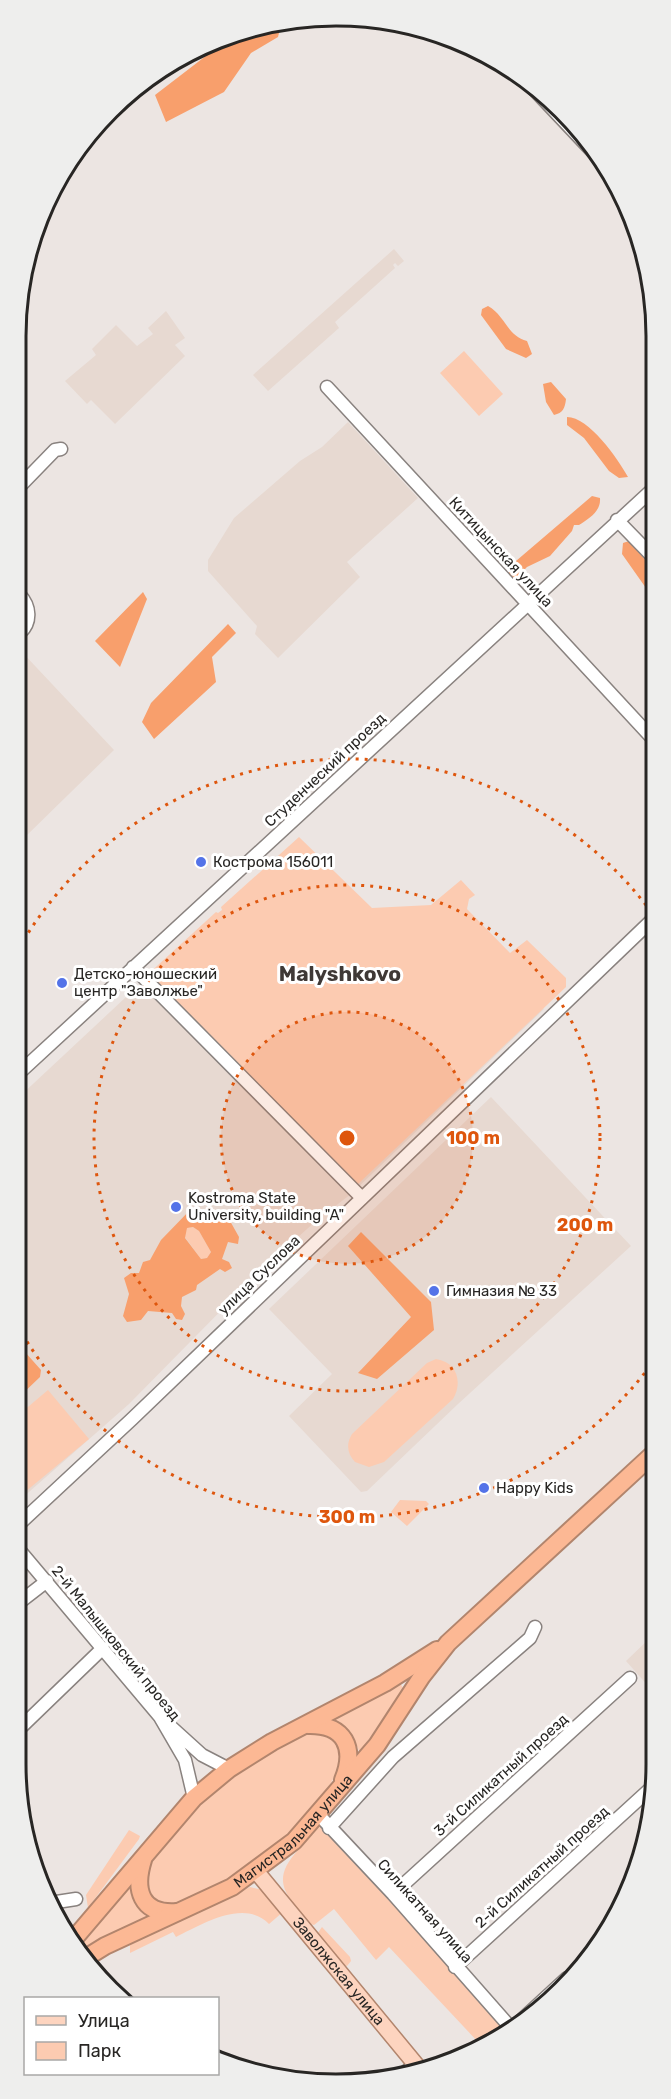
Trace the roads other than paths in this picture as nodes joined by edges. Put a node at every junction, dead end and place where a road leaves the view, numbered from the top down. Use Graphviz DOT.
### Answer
graph roads {
  1 [pos="327,387"];
  2 [pos="61,449"];
  3 [pos="26,480"];
  4 [pos="646,495"];
  5 [pos="617,520"];
  6 [pos="646,550"];
  7 [pos="528,603"];
  8 [pos="646,731"];
  9 [pos="646,926"];
  10 [pos="133,967"];
  11 [pos="26,1067"];
  12 [pos="362,1198"];
  13 [pos="646,1461"];
  14 [pos="26,1517"];
  15 [pos="26,1557"];
  16 [pos="47,1581"];
  17 [pos="26,1597"];
  18 [pos="535,1627"];
  19 [pos="448,1643"];
  20 [pos="103,1648"];
  21 [pos="630,1678"];
  22 [pos="160,1717"];
  23 [pos="26,1722"];
  24 [pos="309,1725"];
  25 [pos="229,1769"];
  26 [pos="340,1786"];
  27 [pos="644,1794"];
  28 [pos="194,1798"];
  29 [pos="318,1814"];
  30 [pos="329,1827"];
  31 [pos="144,1856"];
  32 [pos="256,1871"];
  33 [pos="393,1894"];
  34 [pos="76,1899"];
  35 [pos="57,1902"];
  36 [pos="182,1911"];
  37 [pos="77,1935"];
  38 [pos="92,1954"];
  39 [pos="455,1966"];
  40 [pos="506,2022"];
  41 [pos="414,2063"];
  1 -- 7 [label="street, Китицынская улица"];
  2 -- 3 [label="street"];
  4 -- 5 [label="street, Студенческий проезд"];
  5 -- 6 [label="street"];
  5 -- 7 [label="street, Студенческий проезд"];
  7 -- 8 [label="street, Китицынская улица"];
  7 -- 10 [label="street, Студенческий проезд"];
  9 -- 12 [label="street, улица Суслова"];
  10 -- 11 [label="street, Студенческий проезд"];
  10 -- 12 [label="street"];
  12 -- 14 [label="street, улица Суслова"];
  13 -- 19 [label="highway, Магистральная улица"];
  15 -- 16 [label="street, 2-й Малышковский проезд"];
  16 -- 17 [label="street"];
  16 -- 20 [label="street, 2-й Малышковский проезд"];
  18 -- 30 [label="street"];
  19 -- 24 [label="highway, Магистральная улица"];
  19 -- 26 [label="highway, Магистральная улица"];
  20 -- 22 [label="street, 2-й Малышковский проезд"];
  20 -- 23 [label="street"];
  21 -- 33 [label="street, 3-й Силикатный проезд"];
  22 -- 25 [label="street"];
  22 -- 28 [label="street, 2-й Малышковский проезд"];
  24 -- 25 [label="highway, Магистральная улица"];
  24 -- 26 [label="highway"];
  25 -- 28 [label="highway, Магистральная улица"];
  26 -- 29 [label="highway, Магистральная улица"];
  27 -- 39 [label="street, 2-й Силикатный проезд"];
  28 -- 31 [label="highway, Магистральная улица"];
  29 -- 30 [label="street, Силикатная улица"];
  29 -- 32 [label="highway, Магистральная улица"];
  30 -- 33 [label="street, Силикатная улица"];
  31 -- 36 [label="highway"];
  31 -- 37 [label="highway, Магистральная улица"];
  32 -- 36 [label="highway, Магистральная улица"];
  32 -- 41 [label="main road, Заволжская улица"];
  33 -- 39 [label="street, Силикатная улица"];
  34 -- 35 [label="street"];
  36 -- 38 [label="highway, Магистральная улица"];
  39 -- 40 [label="street, Силикатная улица"];
}
